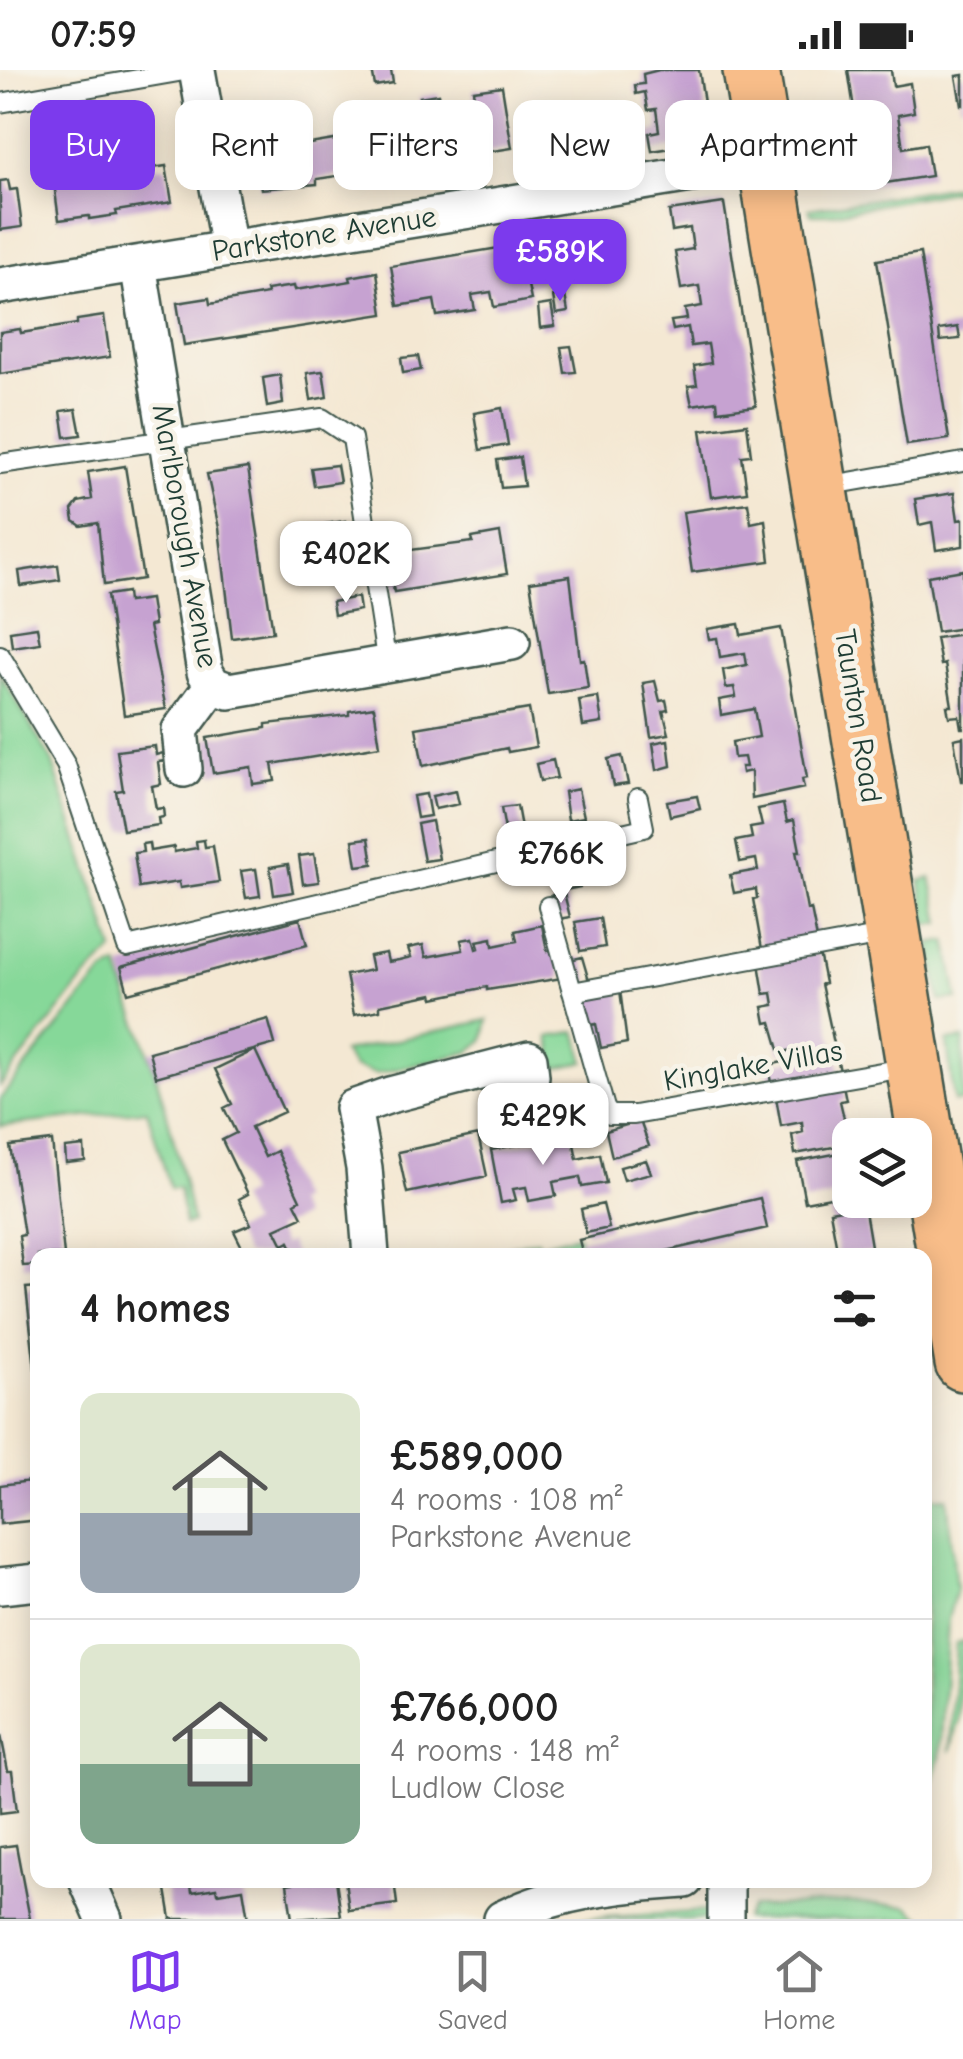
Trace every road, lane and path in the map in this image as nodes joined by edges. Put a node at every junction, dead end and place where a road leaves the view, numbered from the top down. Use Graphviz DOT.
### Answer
graph roads {
  1 [pos="193,70"];
  2 [pos="751,70"];
  3 [pos="756,100"];
  4 [pos="0,103"];
  5 [pos="665,178"];
  6 [pos="771,190"];
  7 [pos="229,249"];
  8 [pos="138,264"];
  9 [pos="0,286"];
  10 [pos="167,439"];
  11 [pos="963,462"];
  12 [pos="0,464"];
  13 [pos="821,487"];
  14 [pos="512,642"];
  15 [pos="0,655"];
  16 [pos="387,664"];
  17 [pos="214,685"];
  18 [pos="184,770"];
  19 [pos="638,798"];
  20 [pos="548,906"];
  21 [pos="893,932"];
  22 [pos="572,992"];
  23 [pos="915,1066"];
  24 [pos="531,1076"];
  25 [pos="371,1248"];
  26 [pos="963,1363"];
  27 [pos="30,1583"];
  28 [pos="0,1586"];
  29 [pos="90,1888"];
  30 [pos="604,1888"];
  31 [pos="726,1888"];
  32 [pos="104,1919"];
  33 [pos="502,1919"];
  34 [pos="726,1919"];
  1 -- 4 [label="lane"];
  1 -- 7 [label="street"];
  2 -- 3 [label="main road, Taunton Road"];
  5 -- 7 [label="street, Parkstone Avenue"];
  6 -- 13 [label="main road, Taunton Road"];
  7 -- 8 [label="street, Parkstone Avenue"];
  8 -- 9 [label="street, Parkstone Avenue"];
  8 -- 10 [label="street, Marlborough Avenue"];
  10 -- 12 [label="lane"];
  10 -- 16 [label="lane"];
  10 -- 17 [label="street, Marlborough Avenue"];
  11 -- 13 [label="lane"];
  13 -- 21 [label="main road, Taunton Road"];
  14 -- 16 [label="street, Marlborough Avenue"];
  15 -- 19 [label="lane"];
  16 -- 17 [label="street, Marlborough Avenue"];
  17 -- 18 [label="street"];
  20 -- 22 [label="lane, Kinglake Villas"];
  21 -- 22 [label="lane"];
  21 -- 23 [label="main road, Taunton Road"];
  22 -- 23 [label="lane, Kinglake Villas"];
  23 -- 26 [label="main road, Taunton Road"];
  24 -- 25 [label="street"];
  27 -- 28 [label="street"];
  29 -- 32 [label="street"];
  30 -- 33 [label="street"];
  31 -- 34 [label="street"];
}
